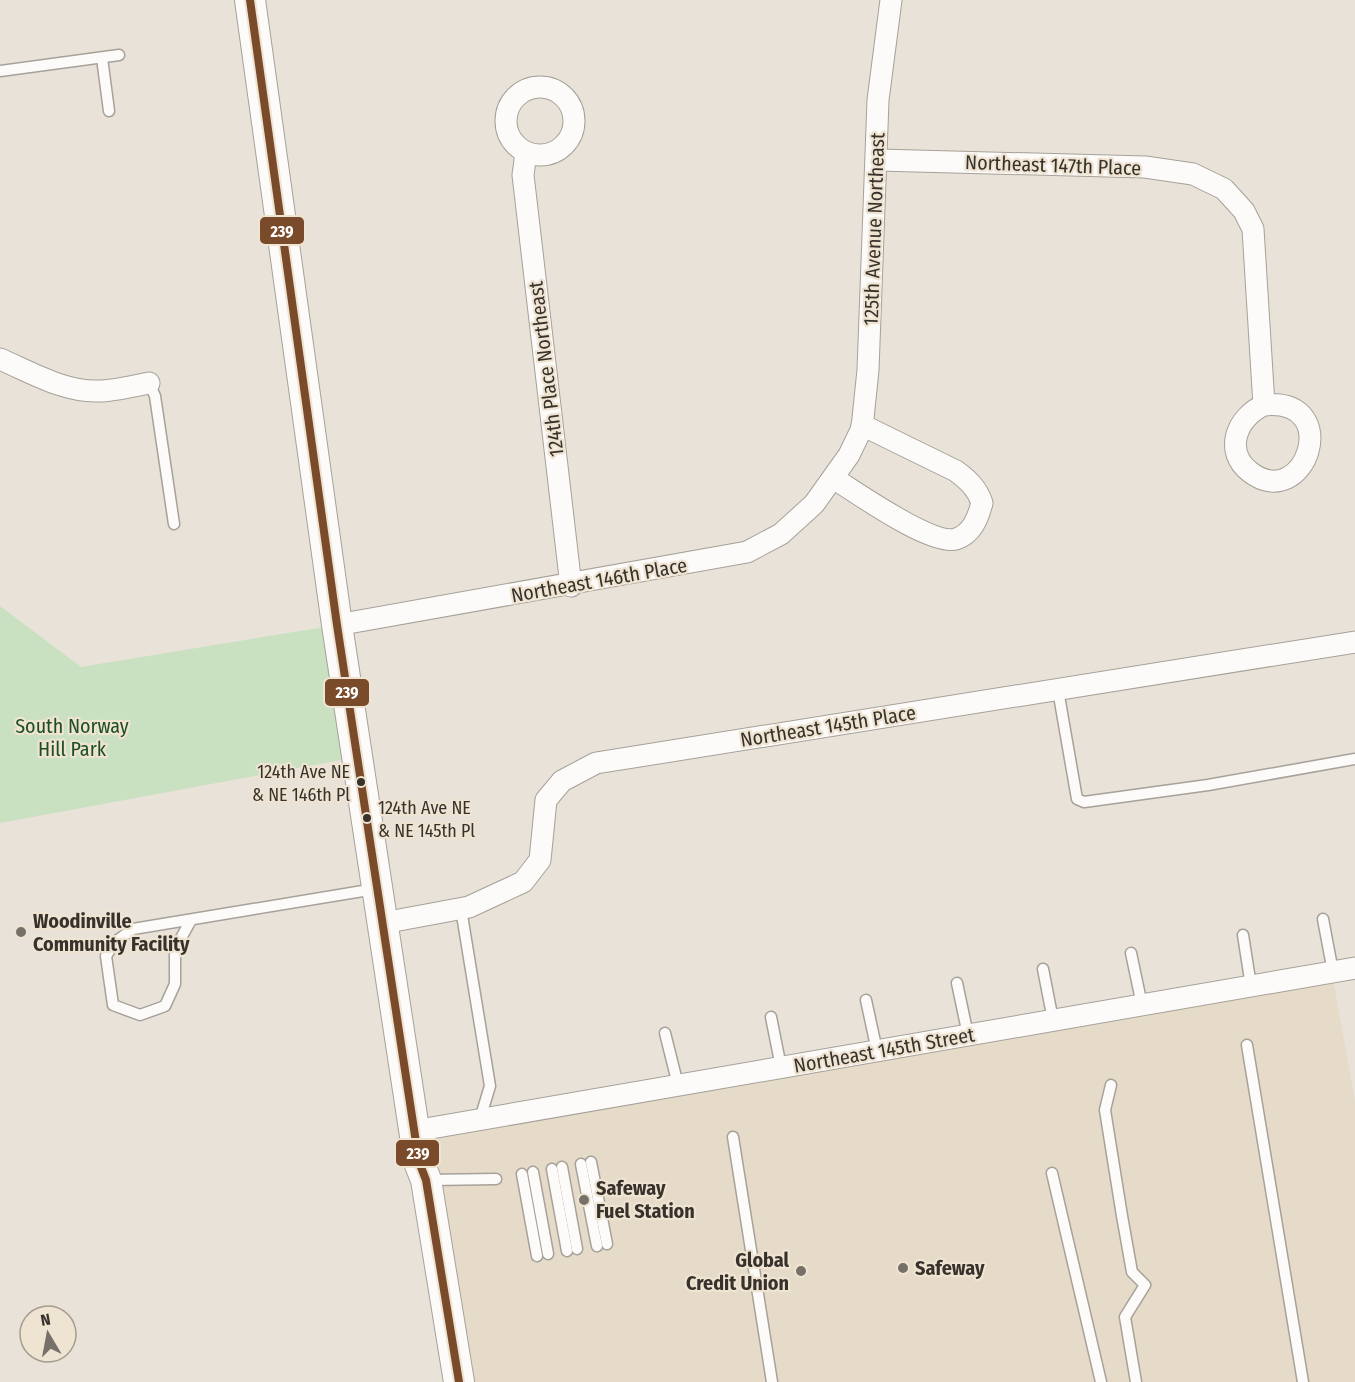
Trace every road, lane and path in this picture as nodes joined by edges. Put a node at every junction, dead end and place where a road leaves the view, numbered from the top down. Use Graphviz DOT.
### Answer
graph roads {
  1 [pos="250,0"];
  2 [pos="891,0"];
  3 [pos="119,56"];
  4 [pos="102,58"];
  5 [pos="0,71"];
  6 [pos="109,111"];
  7 [pos="526,153"];
  8 [pos="878,160"];
  9 [pos="0,358"];
  10 [pos="149,383"];
  11 [pos="1264,405"];
  12 [pos="862,425"];
  13 [pos="849,455"];
  14 [pos="833,478"];
  15 [pos="174,524"];
  16 [pos="571,586"];
  17 [pos="337,626"];
  18 [pos="1355,642"];
  19 [pos="1058,690"];
  20 [pos="1355,759"];
  21 [pos="378,888"];
  22 [pos="461,909"];
  23 [pos="1323,919"];
  24 [pos="191,920"];
  25 [pos="383,923"];
  26 [pos="1243,935"];
  27 [pos="1131,952"];
  28 [pos="1355,968"];
  29 [pos="1043,969"];
  30 [pos="1333,972"];
  31 [pos="957,983"];
  32 [pos="1251,986"];
  33 [pos="866,1000"];
  34 [pos="1142,1005"];
  35 [pos="771,1017"];
  36 [pos="1053,1020"];
  37 [pos="665,1033"];
  38 [pos="968,1035"];
  39 [pos="1247,1045"];
  40 [pos="877,1051"];
  41 [pos="781,1067"];
  42 [pos="678,1085"];
  43 [pos="1111,1085"];
  44 [pos="480,1119"];
  45 [pos="414,1131"];
  46 [pos="733,1137"];
  47 [pos="586,1163"];
  48 [pos="557,1168"];
  49 [pos="527,1173"];
  50 [pos="1052,1173"];
  51 [pos="496,1179"];
  52 [pos="426,1180"];
  53 [pos="602,1245"];
  54 [pos="572,1250"];
  55 [pos="542,1255"];
  56 [pos="459,1382"];
  57 [pos="772,1382"];
  58 [pos="1101,1382"];
  59 [pos="1136,1382"];
  60 [pos="1303,1382"];
  1 -- 17 [label="street"];
  2 -- 8 [label="street, 125th Avenue Northeast"];
  3 -- 4 [label="lane"];
  4 -- 5 [label="lane"];
  4 -- 6 [label="lane"];
  7 -- 16 [label="street, 124th Place Northeast"];
  8 -- 11 [label="street, Northeast 147th Place"];
  8 -- 12 [label="street, 125th Avenue Northeast"];
  9 -- 10 [label="street"];
  10 -- 15 [label="lane"];
  12 -- 13 [label="street, 125th Avenue Northeast"];
  12 -- 14 [label="street"];
  13 -- 14 [label="street, Northeast 146th Place"];
  14 -- 16 [label="street, Northeast 146th Place"];
  16 -- 17 [label="street, Northeast 146th Place"];
  17 -- 21 [label="street"];
  18 -- 19 [label="street, Northeast 145th Place"];
  19 -- 20 [label="lane"];
  19 -- 22 [label="street, Northeast 145th Place"];
  21 -- 24 [label="lane"];
  21 -- 25 [label="street"];
  22 -- 25 [label="street, Northeast 145th Place"];
  22 -- 44 [label="lane"];
  23 -- 30 [label="lane"];
  24 -- 24 [label="lane"];
  25 -- 45 [label="street"];
  26 -- 32 [label="lane"];
  27 -- 34 [label="lane"];
  28 -- 30 [label="street, Northeast 145th Street"];
  29 -- 36 [label="lane"];
  30 -- 32 [label="street, Northeast 145th Street"];
  31 -- 38 [label="lane"];
  32 -- 34 [label="street, Northeast 145th Street"];
  33 -- 40 [label="lane"];
  34 -- 36 [label="street, Northeast 145th Street"];
  35 -- 41 [label="lane"];
  36 -- 38 [label="street, Northeast 145th Street"];
  37 -- 42 [label="lane"];
  38 -- 40 [label="street, Northeast 145th Street"];
  39 -- 60 [label="lane"];
  40 -- 41 [label="street, Northeast 145th Street"];
  41 -- 42 [label="street, Northeast 145th Street"];
  42 -- 44 [label="street, Northeast 145th Street"];
  43 -- 59 [label="lane"];
  44 -- 45 [label="street, Northeast 145th Street"];
  45 -- 52 [label="street"];
  46 -- 57 [label="lane"];
  47 -- 53 [label="lane"];
  48 -- 54 [label="lane"];
  49 -- 55 [label="lane"];
  50 -- 58 [label="lane"];
  51 -- 52 [label="lane"];
  52 -- 56 [label="street"];
}
